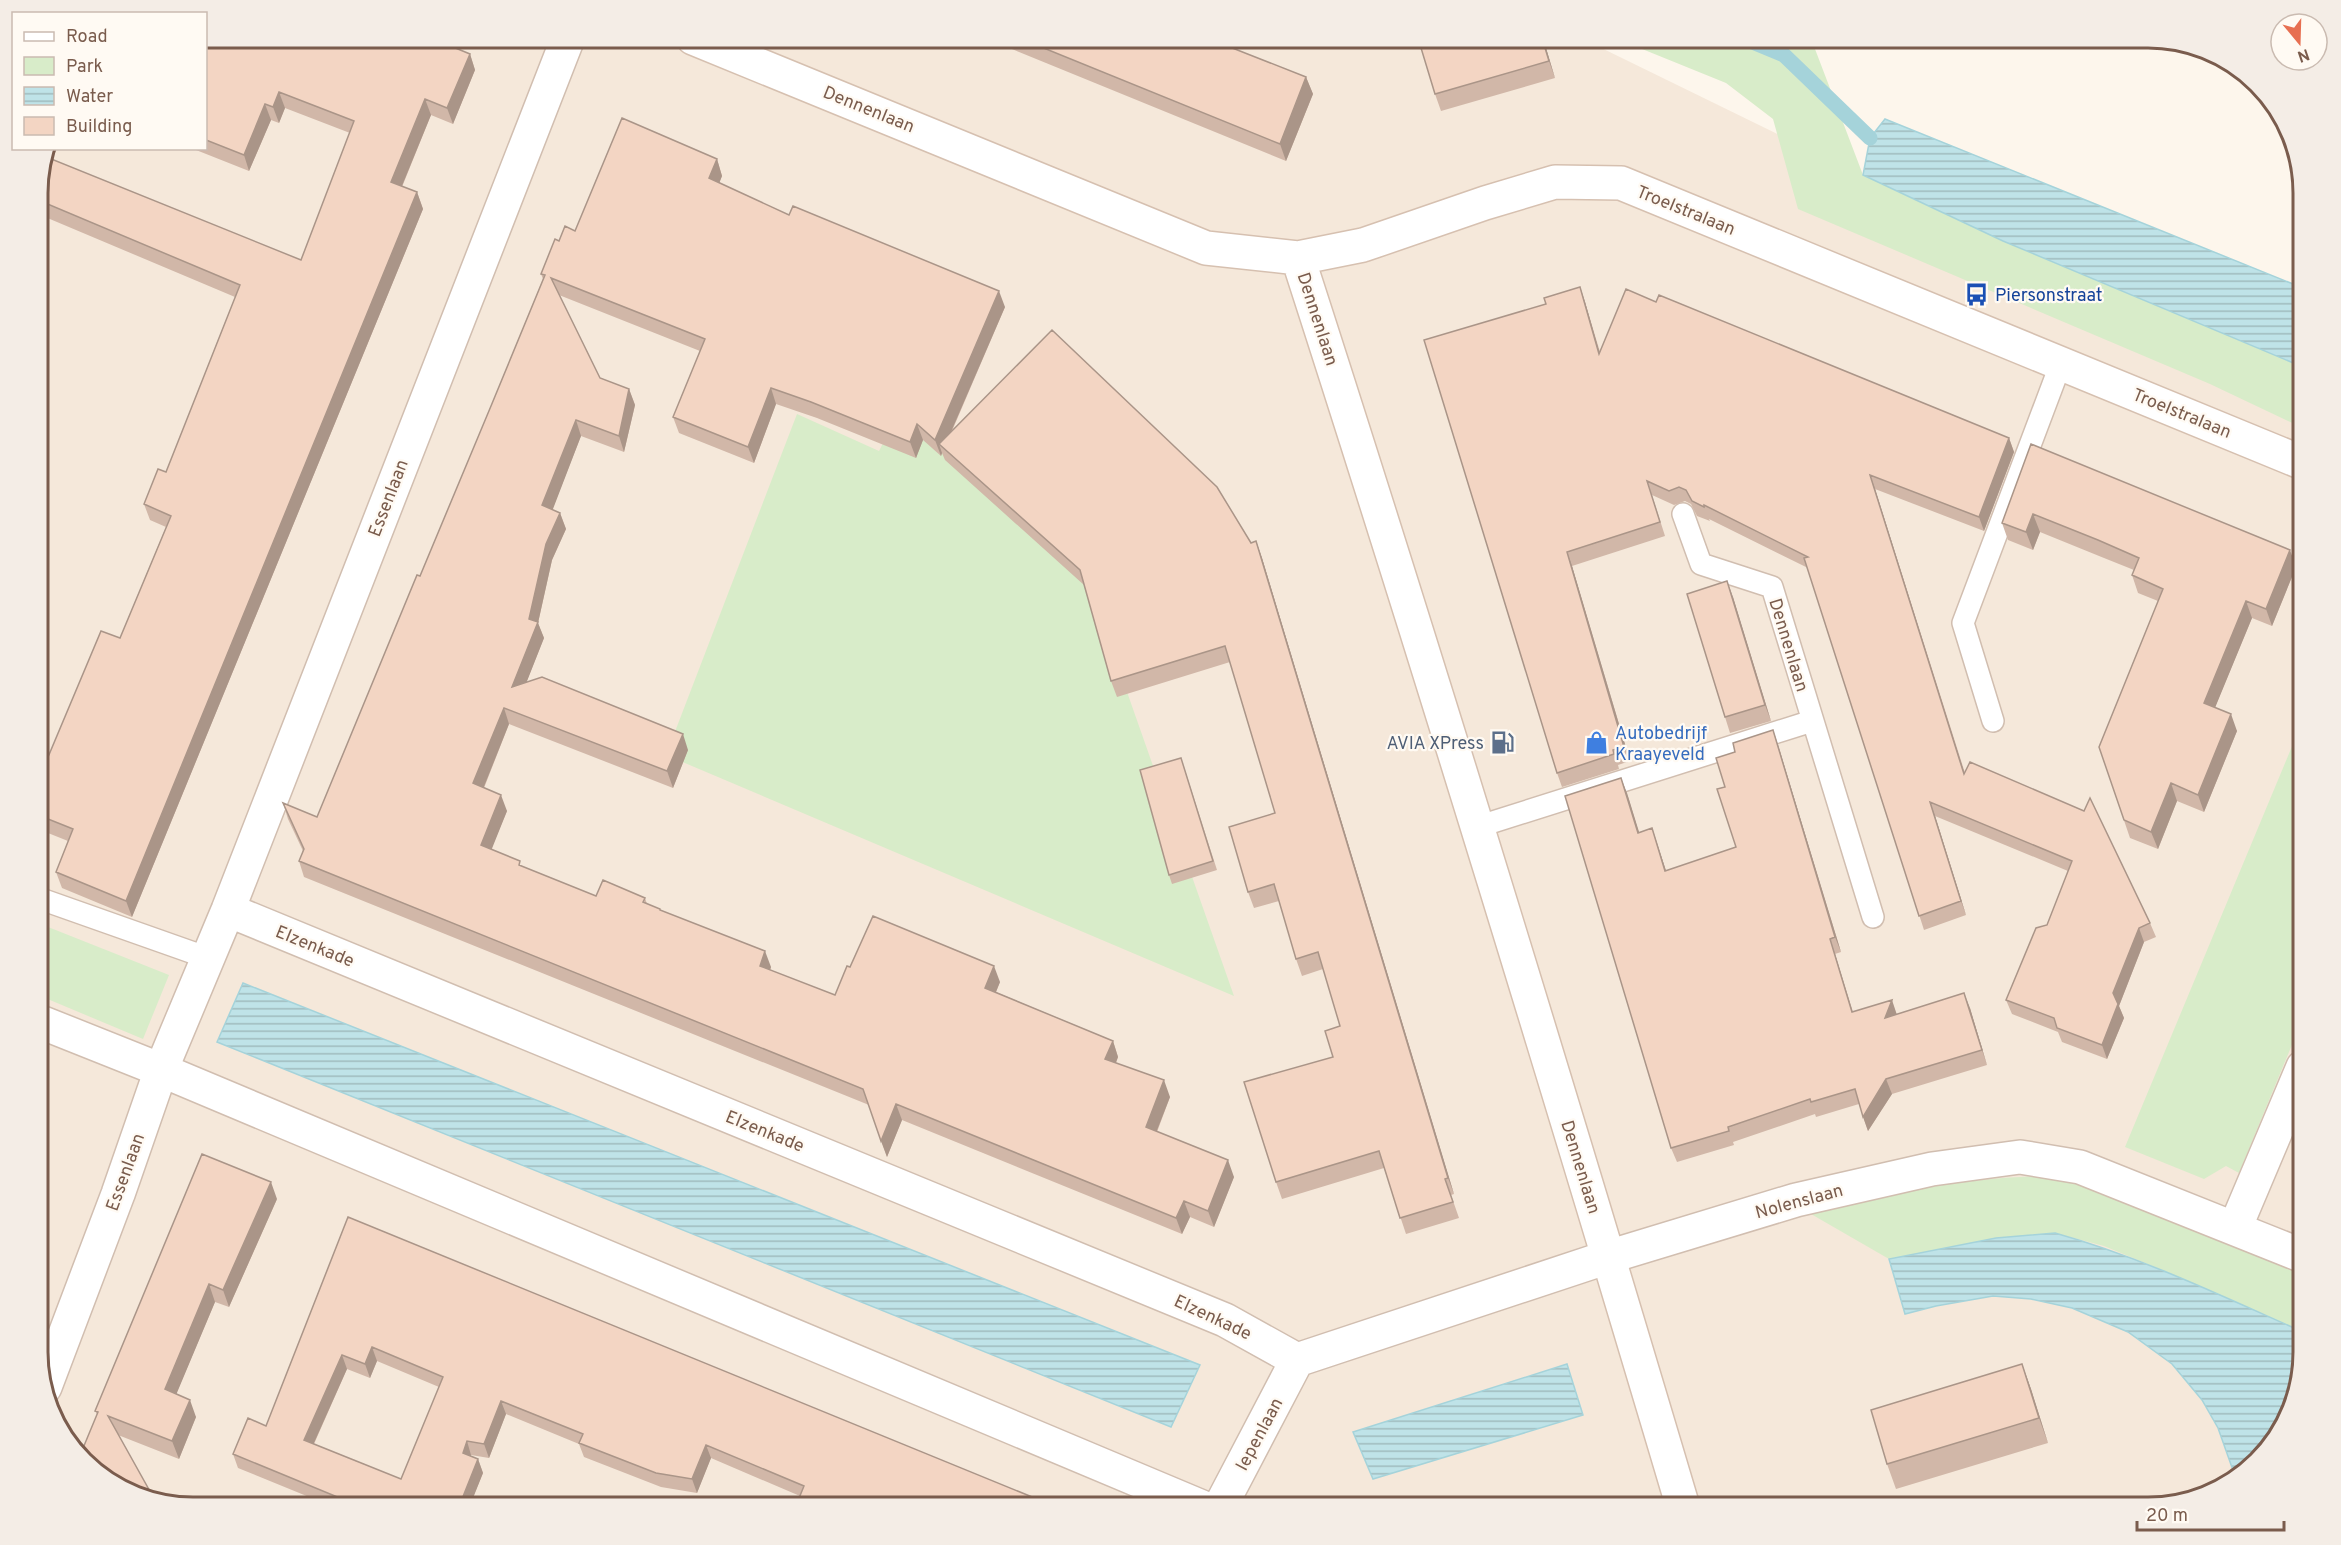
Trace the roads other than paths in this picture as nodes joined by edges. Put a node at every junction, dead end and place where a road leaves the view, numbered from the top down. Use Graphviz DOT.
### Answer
graph roads {
  1 [pos="564,48"];
  2 [pos="717,48"];
  3 [pos="1298,258"];
  4 [pos="2061,363"];
  5 [pos="2293,458"];
  6 [pos="1683,514"];
  7 [pos="1812,721"];
  8 [pos="1993,722"];
  9 [pos="1476,827"];
  10 [pos="48,902"];
  11 [pos="228,910"];
  12 [pos="1873,917"];
  13 [pos="208,958"];
  14 [pos="48,1025"];
  15 [pos="161,1070"];
  16 [pos="2293,1093"];
  17 [pos="2235,1228"];
  18 [pos="2293,1252"];
  19 [pos="1608,1257"];
  20 [pos="1298,1360"];
  21 [pos="50,1374"];
  22 [pos="1176,1497"];
  23 [pos="1226,1497"];
  24 [pos="1680,1497"];
  1 -- 11 [label="street, Essenlaan"];
  2 -- 3 [label="street, Dennenlaan"];
  3 -- 4 [label="street, Troelstralaan"];
  3 -- 9 [label="street, Dennenlaan"];
  4 -- 5 [label="street, Troelstralaan"];
  4 -- 8 [label="lane"];
  6 -- 7 [label="lane, Dennenlaan"];
  7 -- 9 [label="lane"];
  7 -- 12 [label="lane, Dennenlaan"];
  9 -- 19 [label="street, Dennenlaan"];
  10 -- 13 [label="lane"];
  11 -- 13 [label="street, Essenlaan"];
  11 -- 20 [label="street, Elzenkade"];
  13 -- 15 [label="street, Essenlaan"];
  14 -- 15 [label="street"];
  15 -- 21 [label="street, Essenlaan"];
  15 -- 22 [label="street"];
  16 -- 17 [label="street"];
  17 -- 18 [label="street, Nolenslaan"];
  17 -- 19 [label="street, Nolenslaan"];
  19 -- 20 [label="street, Nolenslaan"];
  19 -- 24 [label="street, Dennenlaan"];
  20 -- 23 [label="street, Iepenlaan"];
}
